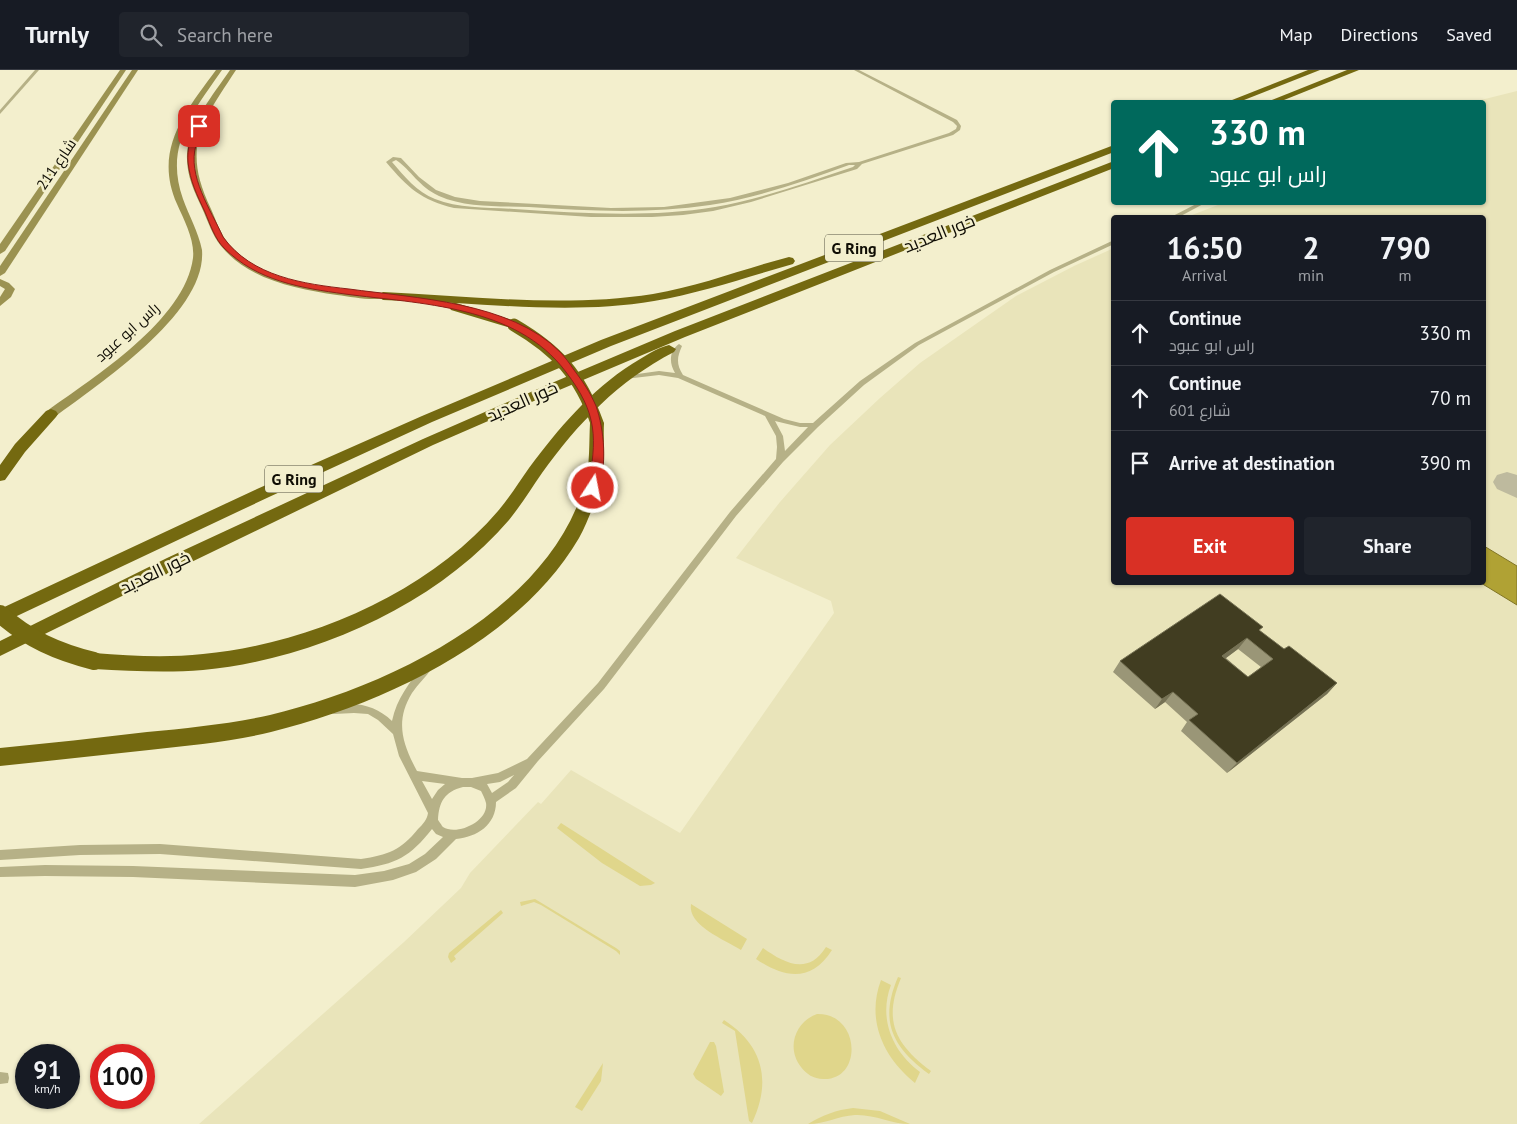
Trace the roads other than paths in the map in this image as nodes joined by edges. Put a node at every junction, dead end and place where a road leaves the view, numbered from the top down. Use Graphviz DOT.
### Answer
graph roads {
  1 [pos="37,70"];
  2 [pos="123,70"];
  3 [pos="135,70"];
  4 [pos="219,70"];
  5 [pos="233,70"];
  6 [pos="856,70"];
  7 [pos="1316,70"];
  8 [pos="1355,70"];
  9 [pos="1237,100"];
  10 [pos="1277,100"];
  11 [pos="0,113"];
  12 [pos="1111,149"];
  13 [pos="860,163"];
  14 [pos="1111,165"];
  15 [pos="1199,205"];
  16 [pos="1177,215"];
  17 [pos="898,231"];
  18 [pos="1111,243"];
  19 [pos="0,251"];
  20 [pos="0,273"];
  21 [pos="818,280"];
  22 [pos="0,282"];
  23 [pos="383,296"];
  24 [pos="0,303"];
  25 [pos="679,346"];
  26 [pos="680,376"];
  27 [pos="620,378"];
  28 [pos="764,413"];
  29 [pos="51,414"];
  30 [pos="815,424"];
  31 [pos="0,460"];
  32 [pos="780,460"];
  33 [pos="0,476"];
  34 [pos="0,616"];
  35 [pos="0,649"];
  36 [pos="440,655"];
  37 [pos="302,714"];
  38 [pos="395,731"];
  39 [pos="0,757"];
  40 [pos="534,758"];
  41 [pos="414,775"];
  42 [pos="467,782"];
  43 [pos="491,800"];
  44 [pos="433,816"];
  45 [pos="452,835"];
  46 [pos="0,855"];
  47 [pos="0,872"];
  1 -- 11 [label="street"];
  2 -- 19 [label="main road, شارع 211"];
  3 -- 20 [label="main road, شارع 211"];
  4 -- 29 [label="main road, راس ابو عبود"];
  5 -- 23 [label="main road"];
  6 -- 13 [label="street"];
  7 -- 9 [label="highway"];
  8 -- 10 [label="highway"];
  12 -- 17 [label="highway, خور العديد / G Ring"];
  13 -- 13 [label="street"];
  14 -- 21 [label="highway, خور العديد / G Ring"];
  15 -- 16 [label="street"];
  17 -- 23 [label="highway"];
  17 -- 34 [label="highway, خور العديد / G Ring"];
  18 -- 30 [label="street"];
  21 -- 25 [label="highway"];
  21 -- 35 [label="highway, خور العديد / G Ring"];
  22 -- 24 [label="main road"];
  23 -- 36 [label="highway, bridge"];
  25 -- 26 [label="street"];
  25 -- 27 [label="highway"];
  26 -- 27 [label="street"];
  26 -- 28 [label="street"];
  27 -- 34 [label="highway, bridge"];
  28 -- 30 [label="street"];
  28 -- 32 [label="street"];
  29 -- 31 [label="highway"];
  29 -- 33 [label="highway"];
  30 -- 32 [label="street"];
  32 -- 40 [label="street"];
  36 -- 37 [label="highway"];
  36 -- 38 [label="street"];
  37 -- 38 [label="street"];
  37 -- 39 [label="highway"];
  38 -- 41 [label="street"];
  40 -- 42 [label="street"];
  40 -- 43 [label="street"];
  41 -- 42 [label="street"];
  41 -- 44 [label="street"];
  42 -- 43 [label="street"];
  42 -- 44 [label="street"];
  43 -- 45 [label="street"];
  44 -- 45 [label="street"];
  44 -- 46 [label="street"];
  45 -- 47 [label="street"];
}
